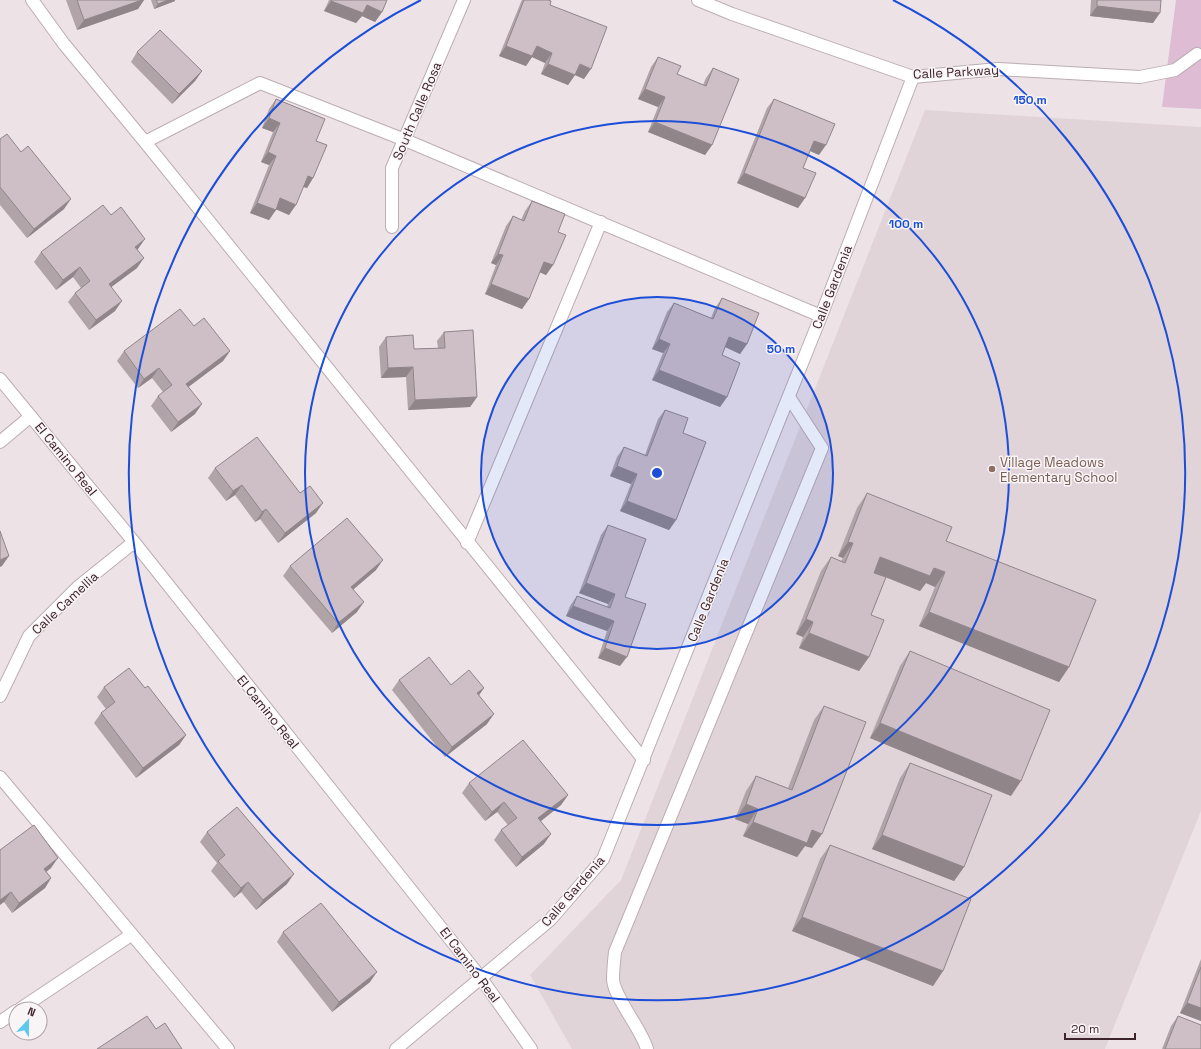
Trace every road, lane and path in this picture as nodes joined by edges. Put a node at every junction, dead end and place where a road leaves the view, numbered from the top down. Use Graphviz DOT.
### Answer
graph roads {
  1 [pos="32,0"];
  2 [pos="464,0"];
  3 [pos="698,0"];
  4 [pos="1197,54"];
  5 [pos="913,77"];
  6 [pos="404,140"];
  7 [pos="145,142"];
  8 [pos="601,222"];
  9 [pos="392,227"];
  10 [pos="821,316"];
  11 [pos="0,379"];
  12 [pos="789,397"];
  13 [pos="31,416"];
  14 [pos="0,442"];
  15 [pos="134,542"];
  16 [pos="467,543"];
  17 [pos="0,696"];
  18 [pos="644,760"];
  19 [pos="0,777"];
  20 [pos="131,935"];
  21 [pos="481,978"];
  22 [pos="32,1001"];
  23 [pos="228,1049"];
  24 [pos="396,1049"];
  25 [pos="531,1049"];
  26 [pos="648,1049"];
  1 -- 7 [label="street"];
  2 -- 6 [label="street, South Calle Rosa"];
  3 -- 5 [label="street, Calle Parkway"];
  4 -- 5 [label="street, Calle Parkway"];
  5 -- 10 [label="street, Calle Gardenia"];
  6 -- 7 [label="street"];
  6 -- 8 [label="street"];
  6 -- 9 [label="street, South Calle Rosa"];
  7 -- 16 [label="street"];
  8 -- 10 [label="street"];
  8 -- 16 [label="street"];
  10 -- 12 [label="street, Calle Gardenia"];
  11 -- 13 [label="street, El Camino Real"];
  12 -- 18 [label="street, Calle Gardenia"];
  12 -- 26 [label="street"];
  13 -- 14 [label="street"];
  13 -- 15 [label="street, El Camino Real"];
  15 -- 17 [label="street, Calle Camellia"];
  15 -- 21 [label="street, El Camino Real"];
  16 -- 18 [label="street"];
  18 -- 21 [label="street, Calle Gardenia"];
  19 -- 20 [label="street"];
  20 -- 22 [label="street"];
  20 -- 23 [label="street"];
  21 -- 24 [label="street, Calle Gardenia"];
  21 -- 25 [label="street, El Camino Real"];
}
